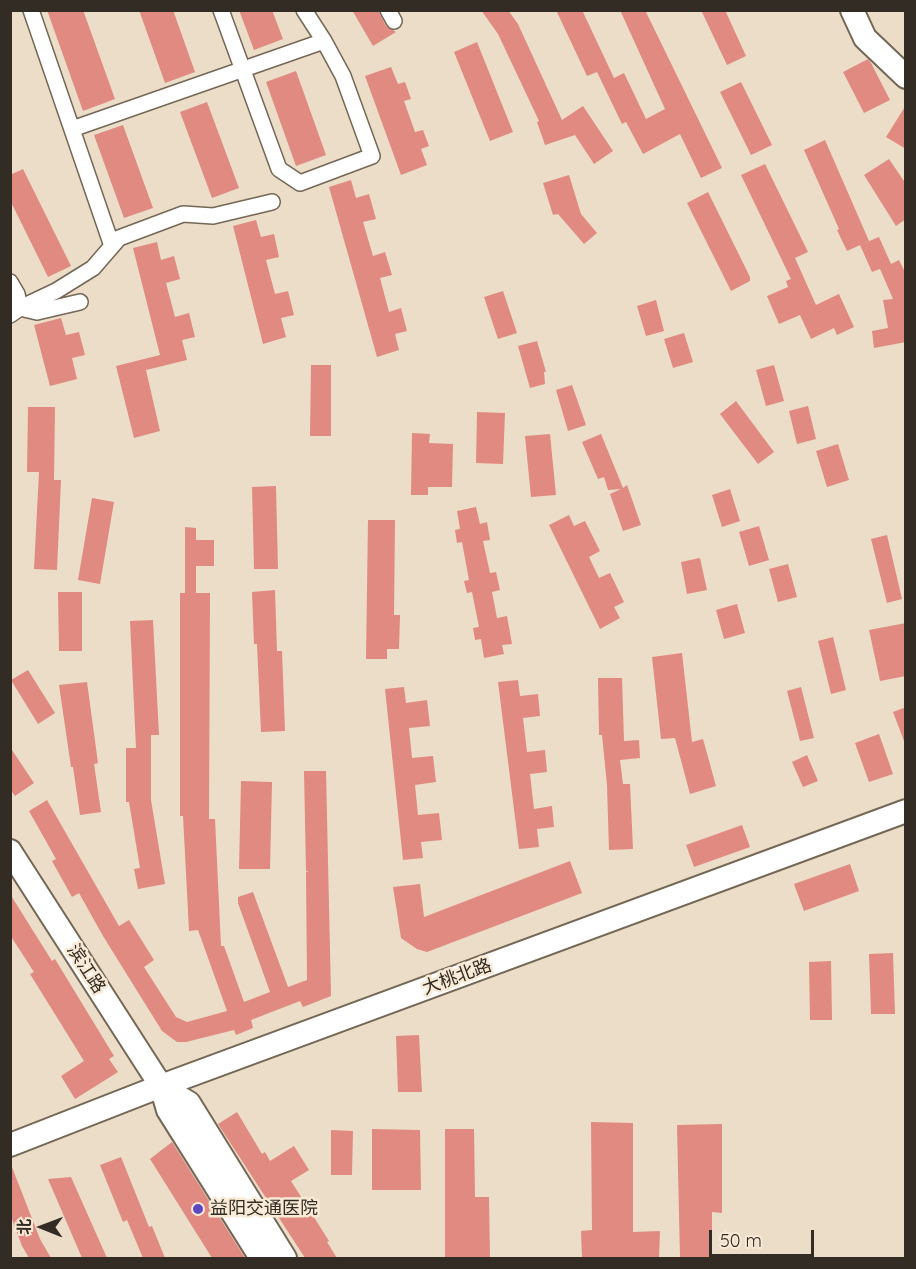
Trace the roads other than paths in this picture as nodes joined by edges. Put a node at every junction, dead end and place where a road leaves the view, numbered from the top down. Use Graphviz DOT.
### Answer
graph roads {
  1 [pos="31,10"];
  2 [pos="221,10"];
  3 [pos="304,10"];
  4 [pos="852,10"];
  5 [pos="324,41"];
  6 [pos="243,69"];
  7 [pos="906,77"];
  8 [pos="72,129"];
  9 [pos="272,202"];
  10 [pos="112,246"];
  11 [pos="10,282"];
  12 [pos="80,302"];
  13 [pos="15,312"];
  14 [pos="906,811"];
  15 [pos="10,851"];
  16 [pos="162,1086"];
  17 [pos="10,1145"];
  18 [pos="261,1258"];
  19 [pos="285,1258"];
  1 -- 8 [label="street"];
  2 -- 6 [label="street"];
  3 -- 5 [label="street"];
  4 -- 7 [label="street"];
  5 -- 6 [label="street"];
  5 -- 6 [label="street"];
  6 -- 8 [label="street"];
  8 -- 10 [label="street"];
  9 -- 10 [label="street"];
  10 -- 13 [label="street"];
  11 -- 13 [label="street"];
  12 -- 13 [label="street"];
  14 -- 16 [label="street, 大桃北路"];
  15 -- 16 [label="street, 滨江路"];
  16 -- 17 [label="street, 大桃北路"];
  16 -- 18 [label="street, 滨江路"];
  16 -- 19 [label="street, 滨江路"];
}
